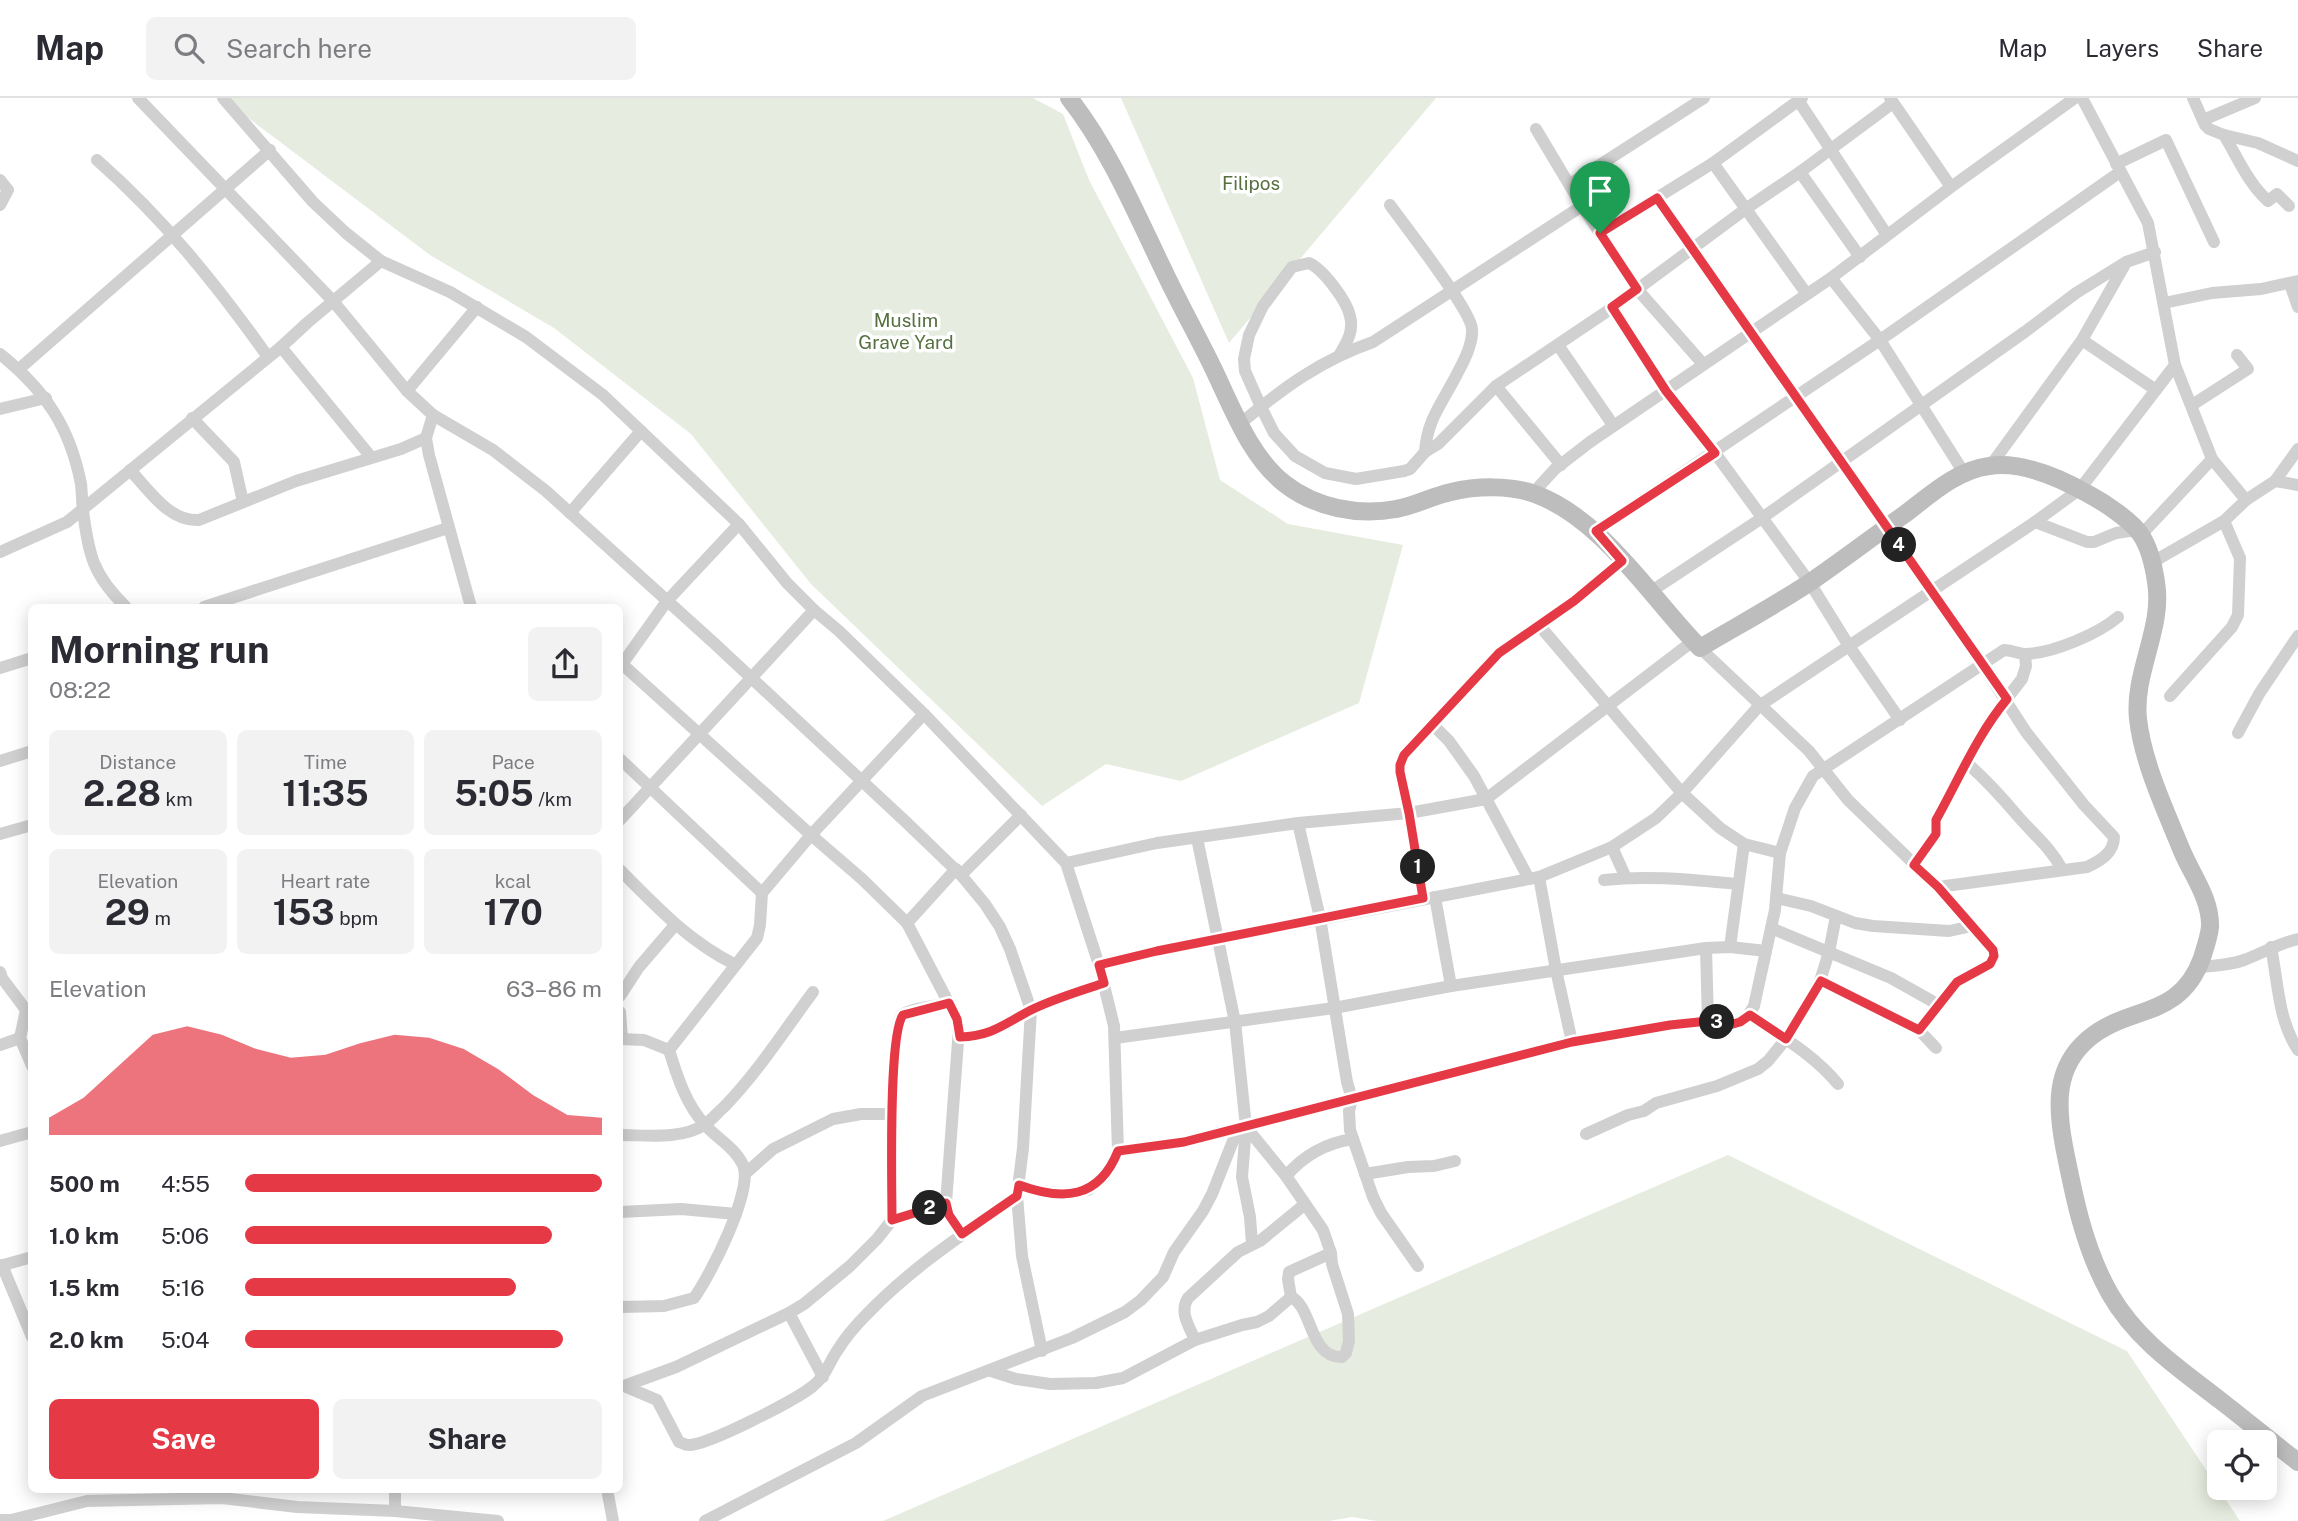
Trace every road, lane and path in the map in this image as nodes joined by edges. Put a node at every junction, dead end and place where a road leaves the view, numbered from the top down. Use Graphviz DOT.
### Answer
graph roads {
  1 [pos="138,98"];
  2 [pos="223,98"];
  3 [pos="1069,98"];
  4 [pos="1704,98"];
  5 [pos="2075,98"];
  6 [pos="2082,98"];
  7 [pos="2193,98"];
  8 [pos="2255,98"];
  9 [pos="1800,99"];
  10 [pos="1892,100"];
  11 [pos="2203,120"];
  12 [pos="1536,129"];
  13 [pos="2224,135"];
  14 [pos="270,150"];
  15 [pos="1829,150"];
  16 [pos="97,160"];
  17 [pos="2298,161"];
  18 [pos="1713,163"];
  19 [pos="2118,168"];
  20 [pos="1800,172"];
  21 [pos="0,180"];
  22 [pos="1570,184"];
  23 [pos="1951,187"];
  24 [pos="227,190"];
  25 [pos="1657,198"];
  26 [pos="0,205"];
  27 [pos="1390,205"];
  28 [pos="1582,206"];
  29 [pos="2289,206"];
  30 [pos="1747,208"];
  31 [pos="1600,233"];
  32 [pos="1887,235"];
  33 [pos="173,236"];
  34 [pos="2214,242"];
  35 [pos="1692,248"];
  36 [pos="2155,252"];
  37 [pos="1860,257"];
  38 [pos="381,261"];
  39 [pos="2126,262"];
  40 [pos="1831,278"];
  41 [pos="2294,282"];
  42 [pos="1637,289"];
  43 [pos="1451,290"];
  44 [pos="1806,293"];
  45 [pos="332,301"];
  46 [pos="2164,303"];
  47 [pos="477,307"];
  48 [pos="1612,307"];
  49 [pos="2298,307"];
  50 [pos="1752,334"];
  51 [pos="1880,340"];
  52 [pos="2082,340"];
  53 [pos="1558,345"];
  54 [pos="281,347"];
  55 [pos="0,354"];
  56 [pos="1340,354"];
  57 [pos="2237,355"];
  58 [pos="268,357"];
  59 [pos="1703,364"];
  60 [pos="2175,365"];
  61 [pos="19,369"];
  62 [pos="1496,386"];
  63 [pos="2156,390"];
  64 [pos="407,391"];
  65 [pos="1666,391"];
  66 [pos="1798,397"];
  67 [pos="46,398"];
  68 [pos="2192,405"];
  69 [pos="1922,406"];
  70 [pos="1261,407"];
  71 [pos="0,409"];
  72 [pos="433,415"];
  73 [pos="192,418"];
  74 [pos="1241,423"];
  75 [pos="1613,425"];
  76 [pos="641,431"];
  77 [pos="426,438"];
  78 [pos="2298,449"];
  79 [pos="1425,452"];
  80 [pos="1715,453"];
  81 [pos="371,457"];
  82 [pos="2212,459"];
  83 [pos="1841,462"];
  84 [pos="1561,465"];
  85 [pos="1991,465"];
  86 [pos="130,470"];
  87 [pos="1965,473"];
  88 [pos="2275,481"];
  89 [pos="2298,485"];
  90 [pos="2080,489"];
  91 [pos="1533,494"];
  92 [pos="2246,500"];
  93 [pos="243,502"];
  94 [pos="83,509"];
  95 [pos="570,513"];
  96 [pos="1762,518"];
  97 [pos="2224,520"];
  98 [pos="2035,522"];
  99 [pos="739,524"];
  100 [pos="1886,527"];
  101 [pos="448,528"];
  102 [pos="1596,531"];
  103 [pos="2138,533"];
  104 [pos="0,552"];
  105 [pos="1622,561"];
  106 [pos="2151,563"];
  107 [pos="1810,583"];
  108 [pos="1932,591"];
  109 [pos="1650,592"];
  110 [pos="667,601"];
  111 [pos="123,604"];
  112 [pos="213,604"];
  113 [pos="470,604"];
  114 [pos="814,610"];
  115 [pos="2118,617"];
  116 [pos="1539,625"];
  117 [pos="2298,636"];
  118 [pos="1696,644"];
  119 [pos="1849,646"];
  120 [pos="2025,654"];
  121 [pos="28,659"];
  122 [pos="623,663"];
  123 [pos="1982,664"];
  124 [pos="0,668"];
  125 [pos="623,668"];
  126 [pos="751,678"];
  127 [pos="2170,696"];
  128 [pos="2007,699"];
  129 [pos="1759,706"];
  130 [pos="1609,707"];
  131 [pos="924,714"];
  132 [pos="1900,720"];
  133 [pos="1433,725"];
  134 [pos="700,732"];
  135 [pos="2238,733"];
  136 [pos="28,752"];
  137 [pos="0,761"];
  138 [pos="623,762"];
  139 [pos="1967,762"];
  140 [pos="1823,769"];
  141 [pos="860,781"];
  142 [pos="649,788"];
  143 [pos="1682,793"];
  144 [pos="1486,799"];
  145 [pos="1409,813"];
  146 [pos="1021,815"];
  147 [pos="623,817"];
  148 [pos="1298,823"];
  149 [pos="28,826"];
  150 [pos="0,834"];
  151 [pos="810,835"];
  152 [pos="1197,838"];
  153 [pos="1744,844"];
  154 [pos="1612,847"];
  155 [pos="1780,853"];
  156 [pos="1066,863"];
  157 [pos="1914,865"];
  158 [pos="2062,869"];
  159 [pos="959,872"];
  160 [pos="623,873"];
  161 [pos="1534,878"];
  162 [pos="1626,878"];
  163 [pos="1604,880"];
  164 [pos="1738,884"];
  165 [pos="1938,887"];
  166 [pos="762,893"];
  167 [pos="1429,898"];
  168 [pos="1776,898"];
  169 [pos="1836,916"];
  170 [pos="1320,918"];
  171 [pos="907,923"];
  172 [pos="675,925"];
  173 [pos="1972,926"];
  174 [pos="1771,928"];
  175 [pos="1218,939"];
  176 [pos="2298,939"];
  177 [pos="1730,947"];
  178 [pos="2271,947"];
  179 [pos="1706,948"];
  180 [pos="1766,951"];
  181 [pos="1829,952"];
  182 [pos="734,964"];
  183 [pos="1099,965"];
  184 [pos="2199,967"];
  185 [pos="1556,970"];
  186 [pos="0,972"];
  187 [pos="1821,981"];
  188 [pos="1104,983"];
  189 [pos="1451,986"];
  190 [pos="623,991"];
  191 [pos="813,992"];
  192 [pos="949,1003"];
  193 [pos="1939,1005"];
  194 [pos="28,1008"];
  195 [pos="1334,1008"];
  196 [pos="1031,1010"];
  197 [pos="28,1012"];
  198 [pos="1750,1015"];
  199 [pos="1708,1021"];
  200 [pos="1235,1022"];
  201 [pos="1919,1030"];
  202 [pos="960,1037"];
  203 [pos="20,1038"];
  204 [pos="1115,1038"];
  205 [pos="623,1039"];
  206 [pos="1786,1039"];
  207 [pos="1572,1042"];
  208 [pos="0,1045"];
  209 [pos="1936,1048"];
  210 [pos="669,1049"];
  211 [pos="2298,1050"];
  212 [pos="28,1057"];
  213 [pos="1838,1084"];
  214 [pos="1352,1099"];
  215 [pos="893,1114"];
  216 [pos="705,1125"];
  217 [pos="1246,1127"];
  218 [pos="28,1133"];
  219 [pos="1586,1134"];
  220 [pos="623,1135"];
  221 [pos="1353,1139"];
  222 [pos="0,1141"];
  223 [pos="1118,1151"];
  224 [pos="1455,1161"];
  225 [pos="746,1173"];
  226 [pos="1365,1174"];
  227 [pos="1286,1176"];
  228 [pos="1018,1191"];
  229 [pos="946,1203"];
  230 [pos="1304,1205"];
  231 [pos="623,1212"];
  232 [pos="736,1214"];
  233 [pos="892,1220"];
  234 [pos="962,1234"];
  235 [pos="1252,1244"];
  236 [pos="1331,1253"];
  237 [pos="28,1258"];
  238 [pos="1,1266"];
  239 [pos="1418,1266"];
  240 [pos="1291,1297"];
  241 [pos="623,1307"];
  242 [pos="789,1313"];
  243 [pos="28,1328"];
  244 [pos="1195,1340"];
  245 [pos="1042,1351"];
  246 [pos="991,1371"];
  247 [pos="823,1377"];
  248 [pos="623,1387"];
  249 [pos="623,1387"];
  250 [pos="2298,1462"];
  251 [pos="395,1493"];
  252 [pos="608,1493"];
  253 [pos="221,1494"];
  254 [pos="85,1495"];
  255 [pos="395,1511"];
  256 [pos="0,1520"];
  257 [pos="498,1521"];
  258 [pos="613,1521"];
  259 [pos="705,1521"];
  1 -- 24 [label="street"];
  2 -- 14 [label="street"];
  3 -- 74 [label="street"];
  4 -- 22 [label="street"];
  5 -- 23 [label="street"];
  6 -- 19 [label="street"];
  7 -- 11 [label="street"];
  8 -- 11 [label="street"];
  9 -- 15 [label="street"];
  9 -- 18 [label="street"];
  10 -- 15 [label="street"];
  10 -- 23 [label="street"];
  11 -- 13 [label="street"];
  12 -- 22 [label="street"];
  13 -- 17 [label="street"];
  13 -- 29 [label="street"];
  14 -- 24 [label="street"];
  14 -- 38 [label="street"];
  15 -- 20 [label="street"];
  15 -- 32 [label="street"];
  16 -- 33 [label="street"];
  18 -- 25 [label="street"];
  18 -- 30 [label="street"];
  19 -- 34 [label="street"];
  19 -- 36 [label="street"];
  19 -- 51 [label="street"];
  20 -- 30 [label="street"];
  20 -- 37 [label="street"];
  21 -- 26 [label="street"];
  22 -- 28 [label="street"];
  23 -- 32 [label="street"];
  24 -- 33 [label="street"];
  24 -- 45 [label="street"];
  25 -- 31 [label="street"];
  25 -- 35 [label="street"];
  27 -- 43 [label="street"];
  28 -- 31 [label="street"];
  28 -- 43 [label="street"];
  30 -- 35 [label="street"];
  30 -- 44 [label="street"];
  31 -- 42 [label="street"];
  32 -- 37 [label="street"];
  33 -- 58 [label="street"];
  33 -- 61 [label="street"];
  35 -- 42 [label="street"];
  35 -- 50 [label="street"];
  36 -- 39 [label="street"];
  36 -- 46 [label="street"];
  37 -- 40 [label="street"];
  38 -- 45 [label="street"];
  38 -- 47 [label="street"];
  39 -- 52 [label="street"];
  39 -- 69 [label="street"];
  40 -- 44 [label="street"];
  40 -- 51 [label="street"];
  41 -- 46 [label="street"];
  41 -- 49 [label="street"];
  42 -- 48 [label="street"];
  42 -- 59 [label="street"];
  43 -- 56 [label="street"];
  43 -- 79 [label="street"];
  44 -- 50 [label="street"];
  45 -- 54 [label="street"];
  45 -- 64 [label="street"];
  46 -- 60 [label="street"];
  47 -- 64 [label="street"];
  47 -- 76 [label="street"];
  48 -- 53 [label="street"];
  48 -- 65 [label="street"];
  50 -- 59 [label="street"];
  50 -- 66 [label="street"];
  51 -- 66 [label="street"];
  51 -- 69 [label="street"];
  52 -- 63 [label="street"];
  52 -- 85 [label="street"];
  53 -- 62 [label="street"];
  53 -- 75 [label="street"];
  54 -- 58 [label="street"];
  54 -- 81 [label="street"];
  55 -- 61 [label="street"];
  56 -- 70 [label="street"];
  56 -- 70 [label="street"];
  57 -- 68 [label="street"];
  58 -- 73 [label="street"];
  59 -- 65 [label="street"];
  60 -- 63 [label="street"];
  60 -- 68 [label="street"];
  61 -- 67 [label="street"];
  62 -- 79 [label="street"];
  62 -- 84 [label="street"];
  63 -- 90 [label="street"];
  64 -- 72 [label="street"];
  65 -- 75 [label="street"];
  65 -- 80 [label="street"];
  66 -- 80 [label="street"];
  66 -- 83 [label="street"];
  67 -- 71 [label="street"];
  67 -- 94 [label="street"];
  68 -- 82 [label="street"];
  69 -- 83 [label="street"];
  69 -- 87 [label="street"];
  70 -- 74 [label="street"];
  70 -- 79 [label="street"];
  72 -- 77 [label="street"];
  72 -- 95 [label="street"];
  73 -- 86 [label="street"];
  73 -- 93 [label="street"];
  74 -- 91 [label="street"];
  75 -- 84 [label="street"];
  76 -- 95 [label="street"];
  76 -- 99 [label="street"];
  77 -- 81 [label="street"];
  77 -- 101 [label="street"];
  78 -- 88 [label="street"];
  80 -- 96 [label="street"];
  80 -- 102 [label="street"];
  81 -- 93 [label="street"];
  82 -- 92 [label="street"];
  82 -- 103 [label="street"];
  83 -- 96 [label="street"];
  83 -- 100 [label="street"];
  84 -- 91 [label="street"];
  85 -- 87 [label="street"];
  85 -- 90 [label="street"];
  86 -- 93 [label="street"];
  86 -- 94 [label="street"];
  87 -- 100 [label="street"];
  88 -- 89 [label="street"];
  88 -- 92 [label="street"];
  90 -- 98 [label="street"];
  90 -- 103 [label="street"];
  91 -- 102 [label="street"];
  92 -- 97 [label="street"];
  94 -- 104 [label="street"];
  94 -- 111 [label="street"];
  95 -- 110 [label="street"];
  96 -- 107 [label="street"];
  96 -- 109 [label="street"];
  97 -- 106 [label="street"];
  97 -- 127 [label="street"];
  98 -- 103 [label="street"];
  98 -- 108 [label="street"];
  99 -- 110 [label="street"];
  99 -- 114 [label="street"];
  100 -- 107 [label="street"];
  100 -- 108 [label="street"];
  101 -- 112 [label="street"];
  101 -- 113 [label="street"];
  102 -- 105 [label="street"];
  103 -- 106 [label="street"];
  105 -- 109 [label="street"];
  105 -- 116 [label="street"];
  106 -- 184 [label="street"];
  107 -- 118 [label="street"];
  107 -- 119 [label="street"];
  108 -- 119 [label="street"];
  108 -- 123 [label="street"];
  109 -- 118 [label="street"];
  110 -- 122 [label="street"];
  110 -- 126 [label="street"];
  114 -- 126 [label="street"];
  114 -- 131 [label="street"];
  115 -- 120 [label="street"];
  116 -- 130 [label="street"];
  116 -- 133 [label="street"];
  117 -- 135 [label="street"];
  118 -- 129 [label="street"];
  118 -- 130 [label="street"];
  119 -- 129 [label="street"];
  119 -- 132 [label="street"];
  120 -- 123 [label="street"];
  120 -- 128 [label="street"];
  121 -- 124 [label="street"];
  123 -- 128 [label="street"];
  123 -- 132 [label="street"];
  125 -- 134 [label="street"];
  126 -- 134 [label="street"];
  126 -- 141 [label="street"];
  128 -- 139 [label="street"];
  128 -- 158 [label="street"];
  129 -- 140 [label="street"];
  129 -- 143 [label="street"];
  130 -- 143 [label="street"];
  130 -- 144 [label="street"];
  131 -- 141 [label="street"];
  131 -- 146 [label="street"];
  132 -- 140 [label="street"];
  133 -- 144 [label="street"];
  133 -- 145 [label="street"];
  134 -- 142 [label="street"];
  134 -- 151 [label="street"];
  136 -- 137 [label="street"];
  138 -- 142 [label="street"];
  139 -- 157 [label="street"];
  139 -- 158 [label="street"];
  140 -- 155 [label="street"];
  140 -- 157 [label="street"];
  141 -- 151 [label="street"];
  141 -- 159 [label="street"];
  142 -- 147 [label="street"];
  142 -- 166 [label="street"];
  143 -- 153 [label="street"];
  143 -- 154 [label="street"];
  144 -- 145 [label="street"];
  144 -- 161 [label="street"];
  145 -- 148 [label="street"];
  145 -- 167 [label="street"];
  146 -- 156 [label="street"];
  146 -- 159 [label="street"];
  148 -- 152 [label="street"];
  148 -- 170 [label="street"];
  149 -- 150 [label="street"];
  151 -- 166 [label="street"];
  151 -- 171 [label="street"];
  152 -- 156 [label="street"];
  152 -- 175 [label="street"];
  153 -- 155 [label="street"];
  153 -- 164 [label="street"];
  154 -- 161 [label="street"];
  154 -- 162 [label="street"];
  155 -- 168 [label="street"];
  156 -- 183 [label="street"];
  157 -- 165 [label="street"];
  158 -- 165 [label="street"];
  159 -- 171 [label="street"];
  159 -- 196 [label="street"];
  160 -- 172 [label="street"];
  161 -- 167 [label="street"];
  161 -- 185 [label="street"];
  162 -- 163 [label="street"];
  162 -- 164 [label="street"];
  164 -- 177 [label="street"];
  165 -- 173 [label="street"];
  166 -- 182 [label="street"];
  167 -- 170 [label="street"];
  167 -- 189 [label="street"];
  168 -- 169 [label="street"];
  168 -- 174 [label="street"];
  169 -- 173 [label="street"];
  169 -- 181 [label="street"];
  170 -- 175 [label="street"];
  170 -- 195 [label="street"];
  171 -- 192 [label="street"];
  172 -- 182 [label="street"];
  172 -- 190 [label="street"];
  173 -- 193 [label="street"];
  174 -- 180 [label="street"];
  174 -- 181 [label="street"];
  175 -- 183 [label="street"];
  175 -- 200 [label="street"];
  176 -- 178 [label="street"];
  177 -- 179 [label="street"];
  177 -- 180 [label="street"];
  178 -- 184 [label="street"];
  178 -- 211 [label="street"];
  179 -- 185 [label="street"];
  179 -- 199 [label="street"];
  180 -- 198 [label="street"];
  181 -- 187 [label="street"];
  181 -- 193 [label="street"];
  182 -- 210 [label="street"];
  183 -- 188 [label="street"];
  184 -- 250 [label="street"];
  185 -- 189 [label="street"];
  185 -- 207 [label="street"];
  186 -- 194 [label="street"];
  187 -- 201 [label="street"];
  187 -- 206 [label="street"];
  188 -- 196 [label="street"];
  188 -- 204 [label="street"];
  189 -- 195 [label="street"];
  191 -- 216 [label="street"];
  192 -- 202 [label="street"];
  192 -- 215 [label="street"];
  193 -- 201 [label="street"];
  195 -- 200 [label="street"];
  195 -- 214 [label="street"];
  196 -- 202 [label="street"];
  196 -- 228 [label="street"];
  197 -- 203 [label="street"];
  198 -- 199 [label="street"];
  198 -- 206 [label="street"];
  199 -- 207 [label="street"];
  200 -- 204 [label="street"];
  200 -- 217 [label="street"];
  201 -- 209 [label="street"];
  202 -- 229 [label="street"];
  203 -- 208 [label="street"];
  203 -- 212 [label="street"];
  204 -- 223 [label="street"];
  205 -- 210 [label="street"];
  206 -- 213 [label="street"];
  206 -- 219 [label="street"];
  207 -- 214 [label="street"];
  210 -- 216 [label="street"];
  214 -- 217 [label="street"];
  214 -- 221 [label="street"];
  215 -- 225 [label="street"];
  215 -- 233 [label="street"];
  216 -- 220 [label="street"];
  216 -- 225 [label="street"];
  217 -- 223 [label="street"];
  217 -- 227 [label="street"];
  217 -- 235 [label="street"];
  217 -- 245 [label="street"];
  218 -- 222 [label="street"];
  221 -- 226 [label="street"];
  221 -- 227 [label="street"];
  223 -- 228 [label="street"];
  224 -- 226 [label="street"];
  225 -- 232 [label="street"];
  226 -- 239 [label="street"];
  227 -- 230 [label="street"];
  228 -- 234 [label="street"];
  228 -- 245 [label="street"];
  229 -- 233 [label="street"];
  229 -- 234 [label="street"];
  230 -- 235 [label="street"];
  230 -- 236 [label="street"];
  231 -- 232 [label="street"];
  232 -- 241 [label="street"];
  233 -- 242 [label="street"];
  234 -- 247 [label="street"];
  235 -- 244 [label="street"];
  236 -- 240 [label="street"];
  236 -- 240 [label="street"];
  237 -- 238 [label="street"];
  238 -- 243 [label="street"];
  240 -- 244 [label="street"];
  242 -- 247 [label="street"];
  242 -- 248 [label="street"];
  244 -- 246 [label="street"];
  245 -- 246 [label="street"];
  246 -- 259 [label="street"];
  247 -- 249 [label="street"];
  251 -- 255 [label="street"];
  252 -- 258 [label="street"];
  253 -- 254 [label="street"];
  253 -- 255 [label="street"];
  254 -- 256 [label="street"];
  255 -- 257 [label="street"];
}
